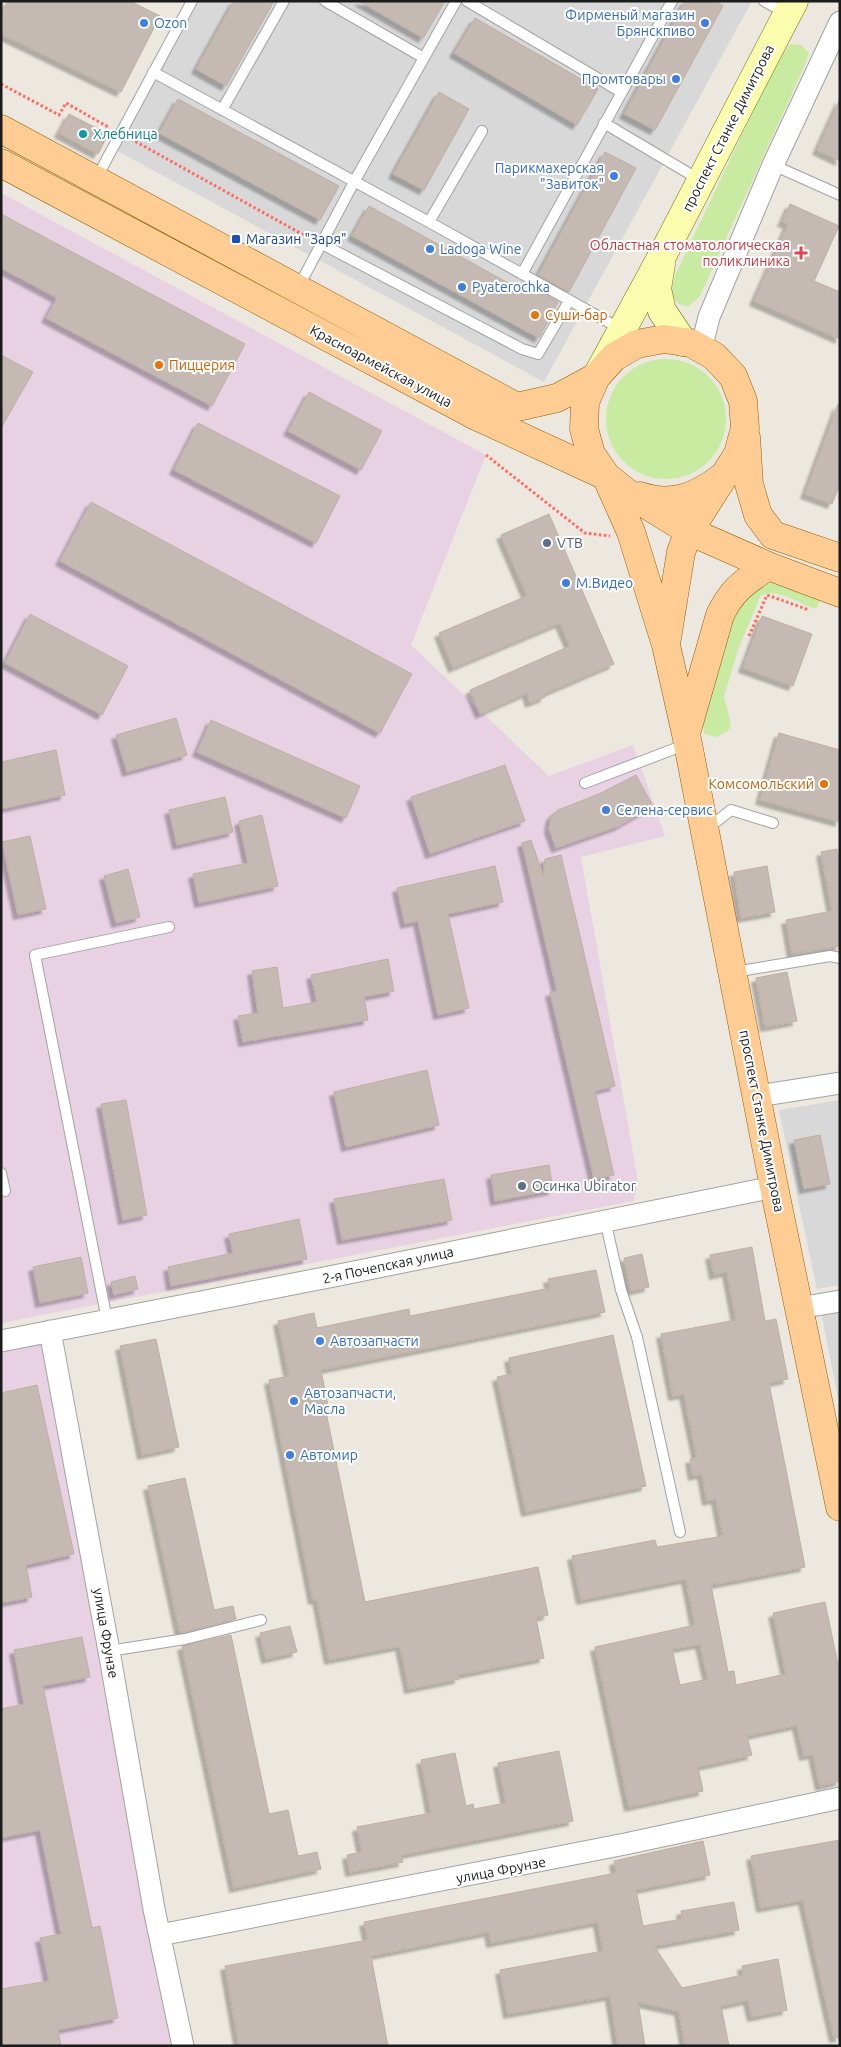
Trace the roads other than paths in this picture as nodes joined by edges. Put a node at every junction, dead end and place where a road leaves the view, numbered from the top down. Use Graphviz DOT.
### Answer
graph roads {
  1 [pos="192,1"];
  2 [pos="284,1"];
  3 [pos="325,1"];
  4 [pos="456,1"];
  5 [pos="467,1"];
  6 [pos="672,1"];
  7 [pos="764,1"];
  8 [pos="791,8"];
  9 [pos="840,22"];
  10 [pos="424,58"];
  11 [pos="153,72"];
  12 [pos="620,92"];
  13 [pos="222,110"];
  14 [pos="604,123"];
  15 [pos="1,129"];
  16 [pos="482,131"];
  17 [pos="1,163"];
  18 [pos="773,165"];
  19 [pos="95,180"];
  20 [pos="701,180"];
  21 [pos="354,182"];
  22 [pos="840,195"];
  23 [pos="429,222"];
  24 [pos="322,244"];
  25 [pos="662,256"];
  26 [pos="522,274"];
  27 [pos="298,289"];
  28 [pos="569,301"];
  29 [pos="622,330"];
  30 [pos="692,346"];
  31 [pos="596,377"];
  32 [pos="745,428"];
  33 [pos="724,476"];
  34 [pos="616,484"];
  35 [pos="689,532"];
  36 [pos="840,558"];
  37 [pos="768,566"];
  38 [pos="840,593"];
  39 [pos="666,645"];
  40 [pos="687,739"];
  41 [pos="585,783"];
  42 [pos="773,823"];
  43 [pos="705,831"];
  44 [pos="169,927"];
  45 [pos="840,958"];
  46 [pos="733,973"];
  47 [pos="840,1083"];
  48 [pos="758,1096"];
  49 [pos="1,1173"];
  50 [pos="774,1187"];
  51 [pos="6,1191"];
  52 [pos="605,1220"];
  53 [pos="840,1301"];
  54 [pos="799,1308"];
  55 [pos="107,1320"];
  56 [pos="50,1331"];
  57 [pos="1,1341"];
  58 [pos="840,1507"];
  59 [pos="680,1532"];
  60 [pos="261,1620"];
  61 [pos="110,1650"];
  62 [pos="840,1798"];
  63 [pos="160,1935"];
  64 [pos="183,2046"];
  1 -- 11 [label="lane"];
  2 -- 13 [label="lane"];
  3 -- 10 [label="lane"];
  4 -- 10 [label="lane"];
  5 -- 12 [label="lane"];
  6 -- 12 [label="lane"];
  7 -- 8 [label="lane"];
  8 -- 20 [label="main road, проспект Станке Димитрова"];
  9 -- 18 [label="street"];
  10 -- 21 [label="lane"];
  11 -- 13 [label="lane"];
  11 -- 19 [label="lane"];
  12 -- 14 [label="lane"];
  13 -- 21 [label="lane"];
  14 -- 20 [label="lane"];
  14 -- 26 [label="lane"];
  15 -- 19 [label="main road, Красноармейская улица"];
  16 -- 23 [label="lane"];
  17 -- 34 [label="main road, Красноармейская улица"];
  18 -- 22 [label="lane"];
  18 -- 30 [label="street"];
  19 -- 27 [label="main road, Красноармейская улица"];
  20 -- 25 [label="main road, проспект Станке Димитрова"];
  21 -- 23 [label="lane"];
  21 -- 24 [label="lane"];
  23 -- 26 [label="lane"];
  24 -- 27 [label="lane"];
  24 -- 28 [label="lane"];
  25 -- 29 [label="main road, проспект Станке Димитрова"];
  25 -- 30 [label="main road"];
  26 -- 28 [label="lane"];
  27 -- 31 [label="main road, Красноармейская улица"];
  28 -- 29 [label="lane"];
  29 -- 31 [label="main road, проспект Станке Димитрова"];
  30 -- 31 [label="main road"];
  30 -- 32 [label="main road"];
  31 -- 34 [label="main road"];
  32 -- 33 [label="main road"];
  32 -- 36 [label="main road"];
  33 -- 34 [label="main road"];
  33 -- 35 [label="main road"];
  34 -- 35 [label="main road"];
  34 -- 39 [label="main road"];
  35 -- 37 [label="main road"];
  35 -- 39 [label="main road"];
  37 -- 38 [label="main road"];
  37 -- 40 [label="main road, проспект Станке Димитрова"];
  39 -- 40 [label="main road, проспект Станке Димитрова"];
  40 -- 41 [label="lane"];
  40 -- 43 [label="main road, проспект Станке Димитрова"];
  42 -- 43 [label="lane"];
  43 -- 46 [label="main road, проспект Станке Димитрова"];
  44 -- 55 [label="lane"];
  45 -- 46 [label="lane"];
  46 -- 48 [label="main road, проспект Станке Димитрова"];
  47 -- 48 [label="street"];
  48 -- 50 [label="main road, проспект Станке Димитрова"];
  49 -- 51 [label="lane"];
  50 -- 52 [label="street, 2-я Почепская улица"];
  50 -- 54 [label="main road, проспект Станке Димитрова"];
  52 -- 55 [label="street, 2-я Почепская улица"];
  52 -- 59 [label="lane"];
  53 -- 54 [label="street"];
  54 -- 58 [label="main road, проспект Станке Димитрова"];
  55 -- 56 [label="street, 2-я Почепская улица"];
  56 -- 57 [label="street, 2-я Почепская улица"];
  56 -- 61 [label="street, улица Фрунзе"];
  60 -- 61 [label="lane"];
  61 -- 63 [label="street, улица Фрунзе"];
  62 -- 63 [label="street, улица Фрунзе"];
  63 -- 64 [label="street, улица Фрунзе"];
}
